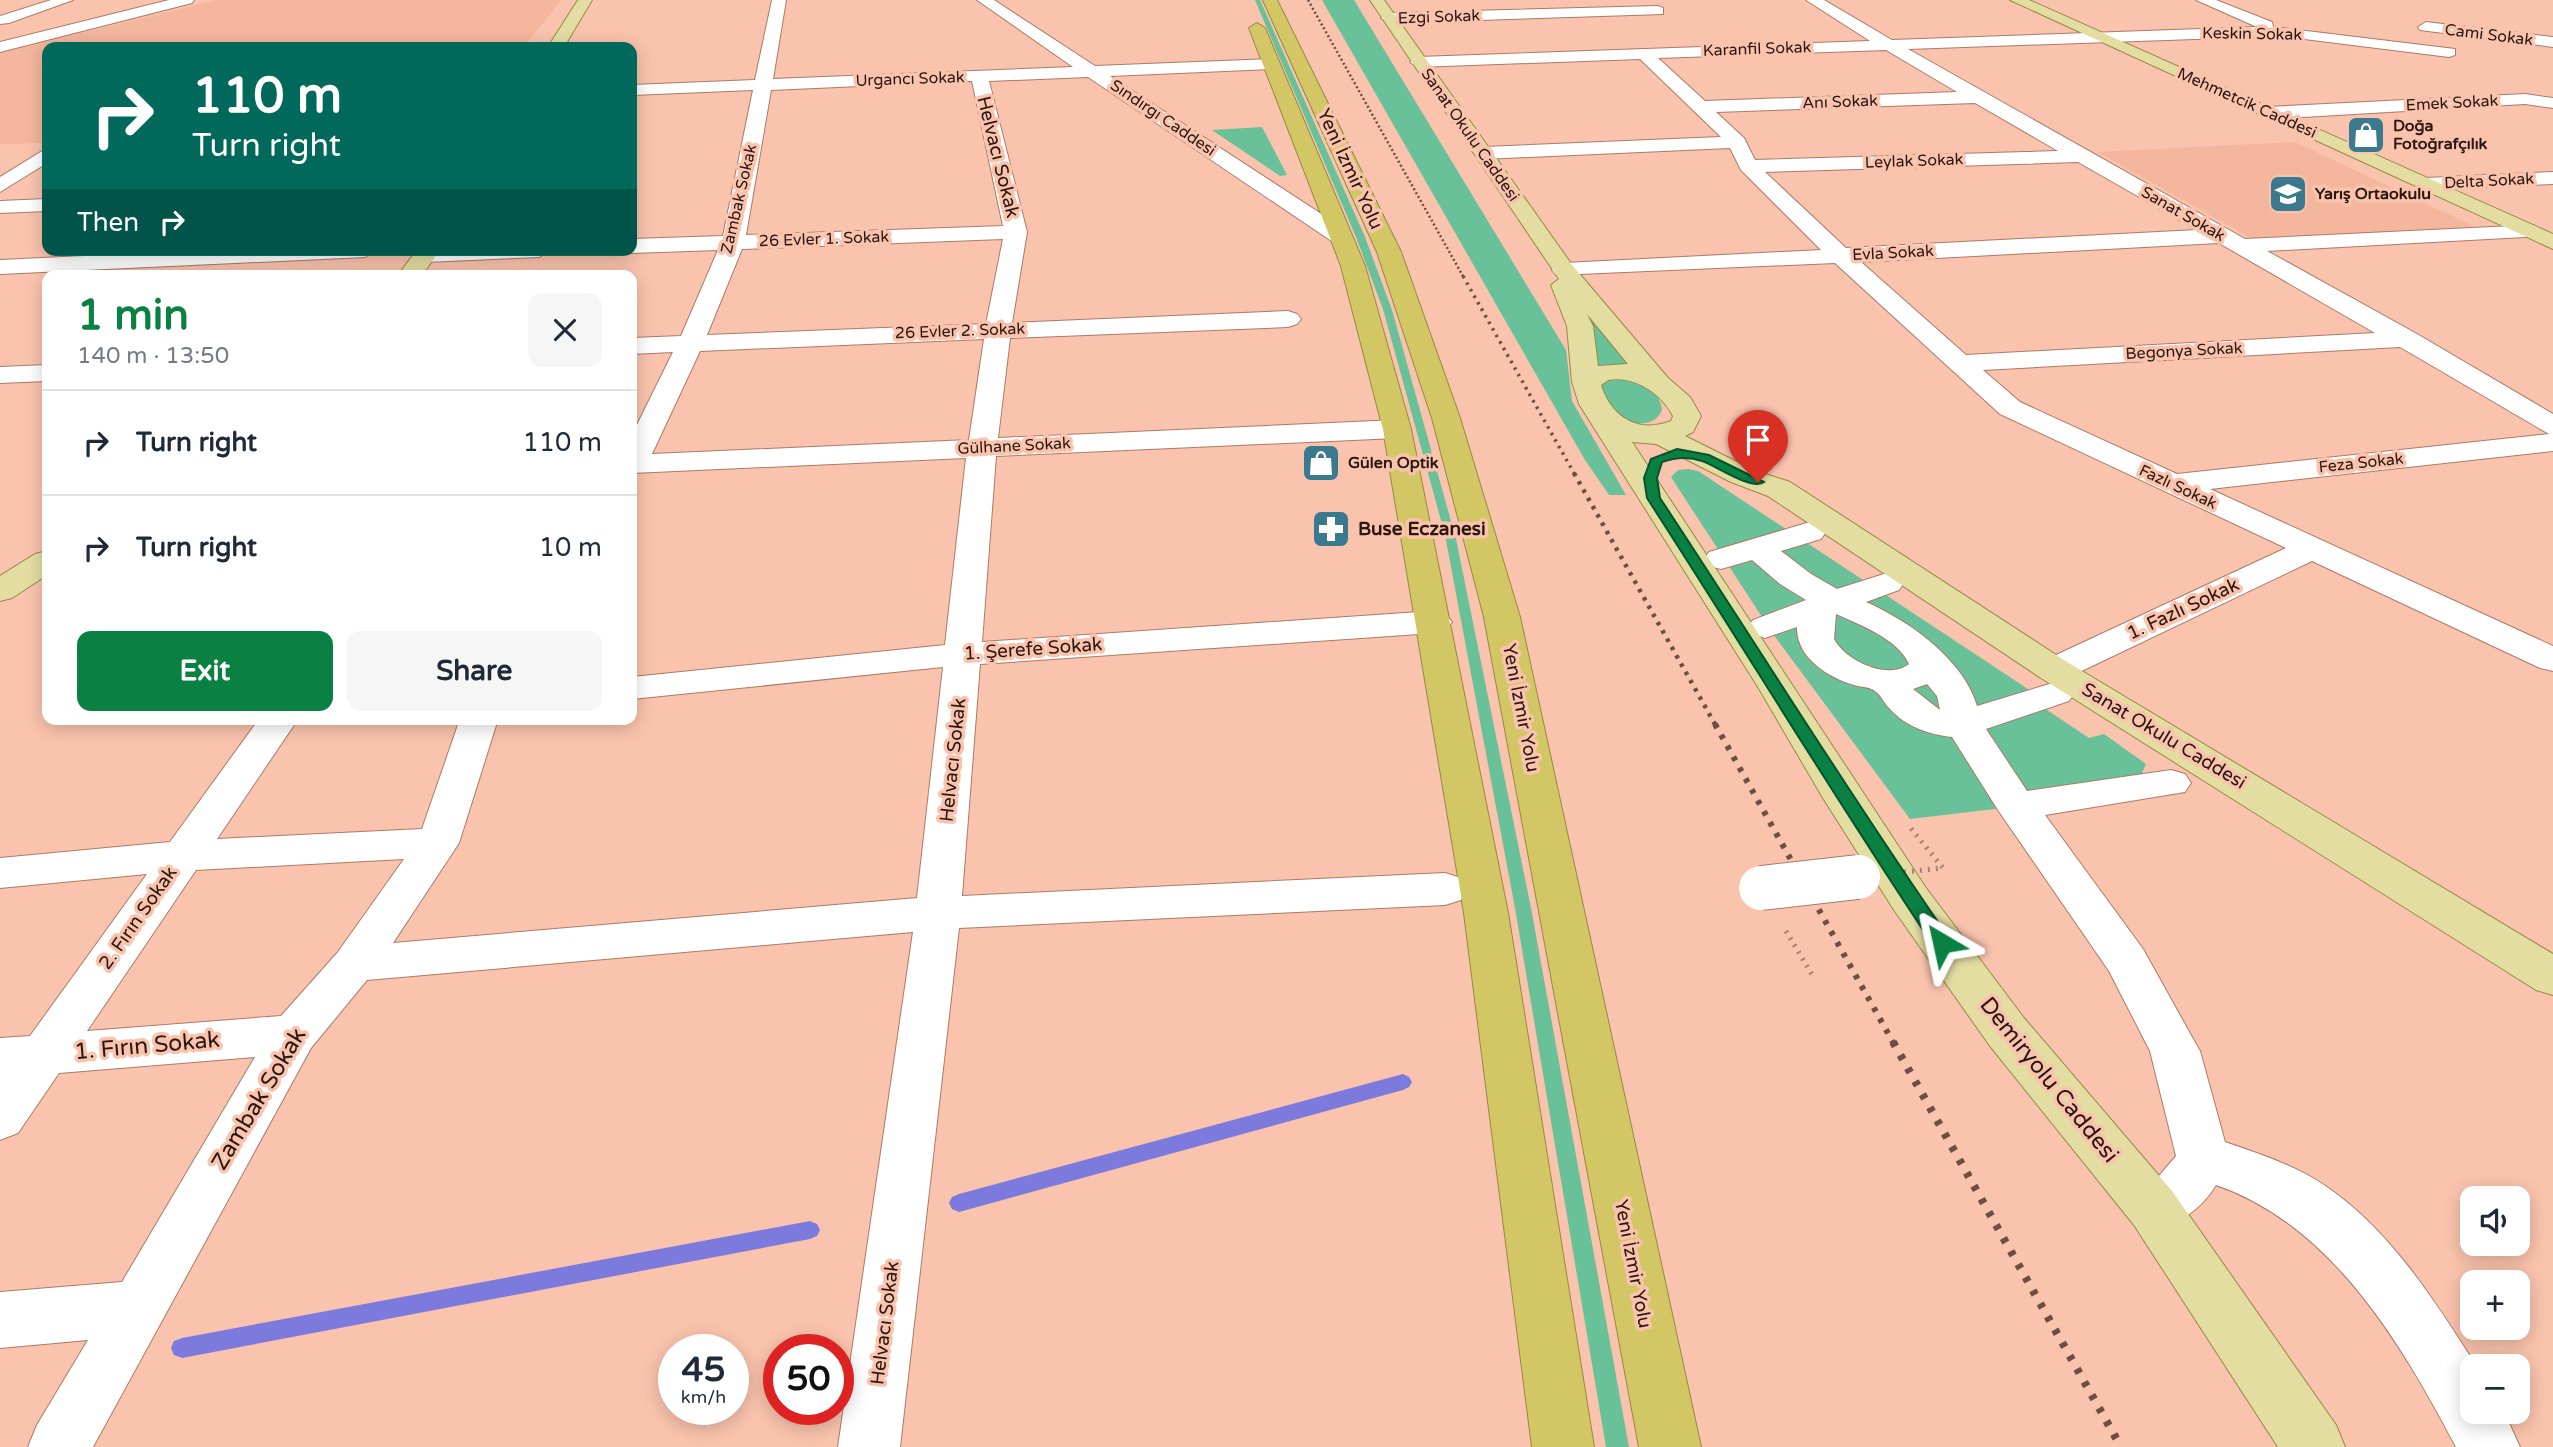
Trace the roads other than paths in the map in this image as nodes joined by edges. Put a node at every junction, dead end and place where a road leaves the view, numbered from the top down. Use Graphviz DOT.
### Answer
graph roads {
  1 [pos="66,0"];
  2 [pos="187,0"];
  3 [pos="585,0"];
  4 [pos="779,0"];
  5 [pos="984,0"];
  6 [pos="1377,0"];
  7 [pos="1641,0"];
  8 [pos="1813,0"];
  9 [pos="2017,0"];
  10 [pos="2203,0"];
  11 [pos="88,4"];
  12 [pos="1260,6"];
  13 [pos="1389,18"];
  14 [pos="2,20"];
  15 [pos="21,21"];
  16 [pos="94,23"];
  17 [pos="2280,31"];
  18 [pos="2097,36"];
  19 [pos="1697,37"];
  20 [pos="559,42"];
  21 [pos="2553,42"];
  22 [pos="1887,44"];
  23 [pos="2,45"];
  24 [pos="1716,51"];
  25 [pos="1643,54"];
  26 [pos="2453,60"];
  27 [pos="1418,62"];
  28 [pos="1272,64"];
  29 [pos="1092,71"];
  30 [pos="979,76"];
  31 [pos="764,85"];
  32 [pos="637,90"];
  33 [pos="1978,97"];
  34 [pos="2553,103"];
  35 [pos="1701,107"];
  36 [pos="2268,113"];
  37 [pos="1737,142"];
  38 [pos="1484,153"];
  39 [pos="2080,156"];
  40 [pos="42,157"];
  41 [pos="1748,166"];
  42 [pos="2553,178"];
  43 [pos="2426,184"];
  44 [pos="0,186"];
  45 [pos="42,205"];
  46 [pos="0,207"];
  47 [pos="2525,230"];
  48 [pos="1016,232"];
  49 [pos="1342,237"];
  50 [pos="2230,241"];
  51 [pos="733,242"];
  52 [pos="2553,242"];
  53 [pos="637,246"];
  54 [pos="236,256"];
  55 [pos="425,256"];
  56 [pos="1841,256"];
  57 [pos="0,267"];
  58 [pos="414,270"];
  59 [pos="1564,270"];
  60 [pos="1288,319"];
  61 [pos="998,329"];
  62 [pos="2408,339"];
  63 [pos="691,343"];
  64 [pos="637,346"];
  65 [pos="1959,363"];
  66 [pos="42,373"];
  67 [pos="3,377"];
  68 [pos="1657,381"];
  69 [pos="1586,382"];
  70 [pos="1685,411"];
  71 [pos="1602,418"];
  72 [pos="2553,426"];
  73 [pos="1397,429"];
  74 [pos="2553,442"];
  75 [pos="982,447"];
  76 [pos="637,454"];
  77 [pos="637,464"];
  78 [pos="1657,464"];
  79 [pos="2169,484"];
  80 [pos="1779,489"];
  81 [pos="1810,532"];
  82 [pos="1759,548"];
  83 [pos="2313,548"];
  84 [pos="1721,559"];
  85 [pos="42,564"];
  86 [pos="1887,583"];
  87 [pos="0,591"];
  88 [pos="1827,604"];
  89 [pos="1434,622"];
  90 [pos="1765,627"];
  91 [pos="964,654"];
  92 [pos="1926,658"];
  93 [pos="2553,660"];
  94 [pos="1888,681"];
  95 [pos="2055,682"];
  96 [pos="637,687"];
  97 [pos="1964,724"];
  98 [pos="275,725"];
  99 [pos="478,725"];
  100 [pos="2171,783"];
  101 [pos="2012,800"];
  102 [pos="438,844"];
  103 [pos="181,856"];
  104 [pos="0,873"];
  105 [pos="1858,877"];
  106 [pos="1761,888"];
  107 [pos="1445,890"];
  108 [pos="938,913"];
  109 [pos="354,964"];
  110 [pos="2553,977"];
  111 [pos="294,1034"];
  112 [pos="21,1057"];
  113 [pos="0,1118"];
  114 [pos="2203,1158"];
  115 [pos="2153,1208"];
  116 [pos="136,1308"];
  117 [pos="0,1320"];
  118 [pos="59,1447"];
  119 [pos="870,1447"];
  120 [pos="1563,1447"];
  121 [pos="1670,1447"];
  122 [pos="2314,1447"];
  123 [pos="2488,1447"];
  1 -- 14 [label="street"];
  2 -- 16 [label="street"];
  3 -- 20 [label="main road"];
  4 -- 31 [label="street, Zambak Sokak"];
  5 -- 29 [label="street, Sındırgı Caddesi"];
  6 -- 13 [label="main road, Sanat Okulu Caddesi"];
  7 -- 13 [label="street, Ezgi Sokak"];
  8 -- 22 [label="street, Sanat Sokak"];
  9 -- 18 [label="main road, Mehmetcik Caddesi"];
  10 -- 17 [label="street"];
  11 -- 15 [label="street"];
  12 -- 28 [label="highway, Yeni İzmir Yolu"];
  12 -- 121 [label="highway, Yeni İzmir Yolu"];
  13 -- 27 [label="main road, Sanat Okulu Caddesi"];
  14 -- 15 [label="street"];
  15 -- 16 [label="street"];
  16 -- 23 [label="street"];
  17 -- 18 [label="street, Keskin Sokak"];
  17 -- 26 [label="street, Keskin Sokak"];
  18 -- 22 [label="street, Karanfil Sokak"];
  18 -- 36 [label="main road, Mehmetcik Caddesi"];
  19 -- 24 [label="street"];
  21 -- 26 [label="street, Cami Sokak"];
  22 -- 24 [label="street, Karanfil Sokak"];
  22 -- 33 [label="street, Sanat Sokak"];
  24 -- 25 [label="street, Karanfil Sokak"];
  25 -- 27 [label="street, Karanfil Sokak"];
  25 -- 35 [label="street"];
  27 -- 38 [label="main road, Sanat Okulu Caddesi"];
  28 -- 29 [label="street, Urgancı Sokak"];
  28 -- 49 [label="highway, Yeni İzmir Yolu"];
  29 -- 30 [label="street, Urgancı Sokak"];
  29 -- 49 [label="street, Sındırgı Caddesi"];
  30 -- 31 [label="street, Urgancı Sokak"];
  30 -- 48 [label="street, Helvacı Sokak"];
  31 -- 32 [label="street, Urgancı Sokak"];
  31 -- 51 [label="street, Zambak Sokak"];
  33 -- 35 [label="street, Anı Sokak"];
  33 -- 39 [label="street, Sanat Sokak"];
  34 -- 36 [label="street, Emek Sokak"];
  35 -- 37 [label="street"];
  36 -- 43 [label="main road, Mehmetcik Caddesi"];
  37 -- 38 [label="street"];
  37 -- 41 [label="street"];
  38 -- 59 [label="main road, Sanat Okulu Caddesi"];
  39 -- 41 [label="street, Leylak Sokak"];
  39 -- 50 [label="street, Sanat Sokak"];
  40 -- 44 [label="street"];
  41 -- 56 [label="street, Fazlı Sokak"];
  42 -- 43 [label="street, Delta Sokak"];
  43 -- 47 [label="main road, Mehmetcik Caddesi"];
  45 -- 46 [label="street"];
  47 -- 50 [label="street, Evla Sokak"];
  47 -- 52 [label="main road, Mehmetcik Caddesi"];
  48 -- 51 [label="street, 26 Evler 1. Sokak"];
  48 -- 61 [label="street, Helvacı Sokak"];
  49 -- 73 [label="highway, Yeni İzmir Yolu"];
  50 -- 56 [label="street, Evla Sokak"];
  50 -- 62 [label="street, Sanat Sokak"];
  51 -- 53 [label="street, 26 Evler 1. Sokak"];
  51 -- 63 [label="street, Zambak Sokak"];
  54 -- 57 [label="street"];
  55 -- 58 [label="main road"];
  56 -- 59 [label="street, Evla Sokak"];
  56 -- 65 [label="street, Fazlı Sokak"];
  59 -- 68 [label="main road"];
  59 -- 69 [label="main road, Demiryolu Caddesi"];
  60 -- 61 [label="street, 26 Evler 2. Sokak"];
  61 -- 63 [label="street, 26 Evler 2. Sokak"];
  61 -- 75 [label="street, Helvacı Sokak"];
  62 -- 65 [label="street, Begonya Sokak"];
  62 -- 72 [label="street, Sanat Sokak"];
  63 -- 64 [label="street, 26 Evler 2. Sokak"];
  63 -- 76 [label="street, Zambak Sokak"];
  65 -- 79 [label="street, Fazlı Sokak"];
  66 -- 67 [label="street"];
  68 -- 69 [label="main road"];
  68 -- 70 [label="main road"];
  69 -- 71 [label="main road, Demiryolu Caddesi"];
  70 -- 78 [label="main road"];
  70 -- 80 [label="main road"];
  71 -- 78 [label="main road, Demiryolu Caddesi"];
  71 -- 78 [label="main road"];
  73 -- 75 [label="street, Gülhane Sokak"];
  73 -- 89 [label="highway, Yeni İzmir Yolu"];
  74 -- 79 [label="street, Feza Sokak"];
  75 -- 77 [label="street, Gülhane Sokak"];
  75 -- 91 [label="street, Helvacı Sokak"];
  78 -- 80 [label="main road"];
  78 -- 115 [label="main road, Demiryolu Caddesi"];
  79 -- 83 [label="street, Fazlı Sokak"];
  80 -- 95 [label="main road, Sanat Okulu Caddesi"];
  81 -- 82 [label="street"];
  82 -- 84 [label="street"];
  82 -- 88 [label="street"];
  83 -- 93 [label="street, Fazlı Sokak"];
  83 -- 95 [label="street, 1. Fazlı Sokak"];
  85 -- 87 [label="main road"];
  86 -- 88 [label="street"];
  88 -- 90 [label="street"];
  88 -- 92 [label="street"];
  88 -- 94 [label="street"];
  89 -- 91 [label="street, 1. Şerefe Sokak"];
  89 -- 120 [label="highway, Yeni İzmir Yolu"];
  91 -- 96 [label="street, 1. Şerefe Sokak"];
  91 -- 108 [label="street, Helvacı Sokak"];
  92 -- 94 [label="street"];
  92 -- 97 [label="street"];
  94 -- 97 [label="street"];
  95 -- 97 [label="street, 1. Fazlı Sokak"];
  95 -- 110 [label="main road, Sanat Okulu Caddesi"];
  97 -- 101 [label="street"];
  98 -- 103 [label="street, 2. Fırın Sokak"];
  99 -- 102 [label="street, Zambak Sokak"];
  100 -- 114 [label="street"];
  102 -- 103 [label="street"];
  102 -- 109 [label="street, Zambak Sokak"];
  103 -- 104 [label="street"];
  103 -- 112 [label="street, 2. Fırın Sokak"];
  105 -- 106 [label="street, bridge"];
  107 -- 108 [label="street"];
  108 -- 109 [label="street"];
  108 -- 119 [label="street, Helvacı Sokak"];
  109 -- 111 [label="street, Zambak Sokak"];
  111 -- 112 [label="street, 1. Fırın Sokak"];
  111 -- 116 [label="street, Zambak Sokak"];
  112 -- 113 [label="street, 2. Fırın Sokak"];
  114 -- 115 [label="street"];
  114 -- 123 [label="street"];
  115 -- 122 [label="main road, Demiryolu Caddesi"];
  116 -- 117 [label="street"];
  116 -- 118 [label="street, Zambak Sokak"];
}
